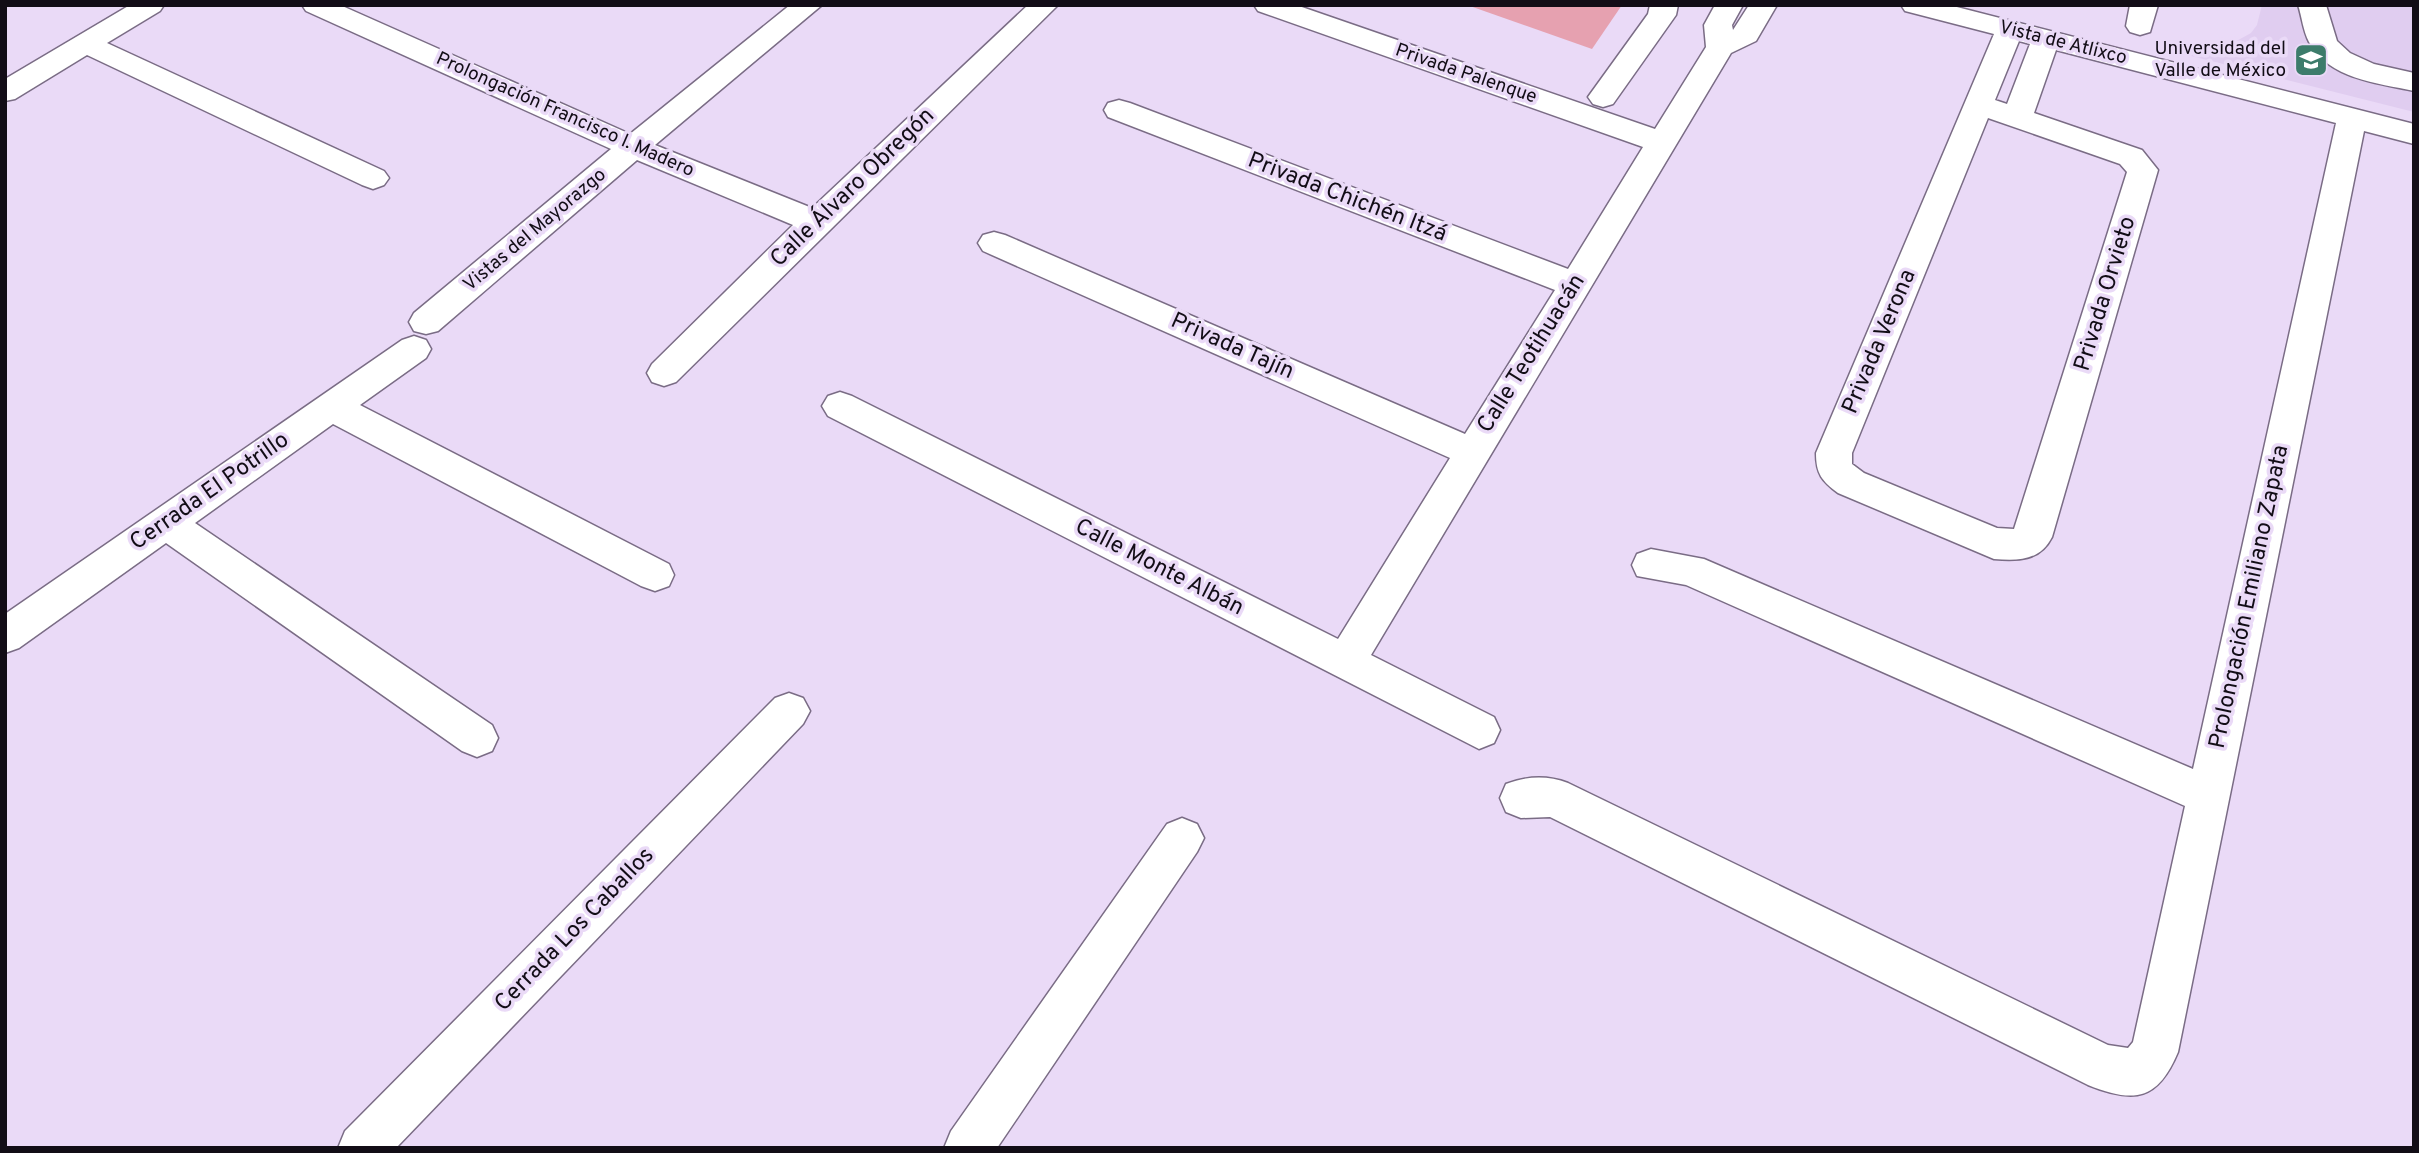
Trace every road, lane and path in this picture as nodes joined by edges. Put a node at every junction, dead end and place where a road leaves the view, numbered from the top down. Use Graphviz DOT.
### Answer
graph roads {
  1 [pos="150,5"];
  2 [pos="316,5"];
  3 [pos="808,5"];
  4 [pos="1044,5"];
  5 [pos="1268,5"];
  6 [pos="1664,5"];
  7 [pos="1728,5"];
  8 [pos="1763,5"];
  9 [pos="1914,5"];
  10 [pos="2312,5"];
  11 [pos="2010,30"];
  12 [pos="2046,39"];
  13 [pos="86,44"];
  14 [pos="1720,47"];
  15 [pos="2414,82"];
  16 [pos="5,92"];
  17 [pos="1604,97"];
  18 [pos="1979,105"];
  19 [pos="1119,110"];
  20 [pos="2352,117"];
  21 [pos="2017,118"];
  22 [pos="2414,134"];
  23 [pos="1663,143"];
  24 [pos="633,146"];
  25 [pos="373,178"];
  26 [pos="816,222"];
  27 [pos="994,243"];
  28 [pos="1576,285"];
  29 [pos="420,336"];
  30 [pos="664,373"];
  31 [pos="840,406"];
  32 [pos="330,407"];
  33 [pos="1471,452"];
  34 [pos="166,523"];
  35 [pos="2019,545"];
  36 [pos="1651,565"];
  37 [pos="655,575"];
  38 [pos="5,636"];
  39 [pos="1345,662"];
  40 [pos="789,711"];
  41 [pos="1479,730"];
  42 [pos="477,738"];
  43 [pos="2208,796"];
  44 [pos="1521,798"];
  45 [pos="1182,838"];
  46 [pos="362,1148"];
  47 [pos="968,1148"];
  1 -- 13 [label="street"];
  2 -- 24 [label="street, Prolongación Francisco I. Madero"];
  3 -- 24 [label="street, Vistas del Mayorazgo"];
  4 -- 26 [label="street, Calle Álvaro Obregón"];
  5 -- 23 [label="street, Privada Palenque"];
  6 -- 17 [label="street"];
  7 -- 14 [label="street, Calle Teotihuacán"];
  8 -- 14 [label="street, Calle Teotihuacán"];
  9 -- 11 [label="street, Vista de Atlixco"];
  10 -- 15 [label="street"];
  11 -- 12 [label="street, Vista de Atlixco"];
  11 -- 18 [label="street, Privada Verona"];
  12 -- 20 [label="street, Vista de Atlixco"];
  12 -- 21 [label="street"];
  13 -- 16 [label="street"];
  13 -- 25 [label="street"];
  14 -- 23 [label="street, Calle Teotihuacán"];
  18 -- 21 [label="street, Privada Orvieto"];
  18 -- 35 [label="street, Privada Verona"];
  19 -- 28 [label="street, Privada Chichén Itzá"];
  20 -- 22 [label="street, Vista de Atlixco"];
  20 -- 43 [label="street, Prolongación Emiliano Zapata"];
  21 -- 35 [label="street, Privada Orvieto"];
  23 -- 28 [label="street, Calle Teotihuacán"];
  24 -- 26 [label="street, Prolongación Francisco I. Madero"];
  24 -- 29 [label="street, Vistas del Mayorazgo"];
  26 -- 30 [label="street, Calle Álvaro Obregón"];
  27 -- 33 [label="street, Privada Tajín"];
  28 -- 33 [label="street, Calle Teotihuacán"];
  29 -- 32 [label="street, Cerrada El Potrillo"];
  31 -- 39 [label="street, Calle Monte Albán"];
  32 -- 34 [label="street, Cerrada El Potrillo"];
  32 -- 37 [label="street"];
  33 -- 39 [label="street, Calle Teotihuacán"];
  34 -- 38 [label="street, Cerrada El Potrillo"];
  34 -- 42 [label="street"];
  36 -- 43 [label="street"];
  39 -- 41 [label="street, Calle Monte Albán"];
  40 -- 46 [label="street, Cerrada Los Caballos"];
  43 -- 44 [label="street, Prolongación Emiliano Zapata"];
  45 -- 47 [label="street"];
}
